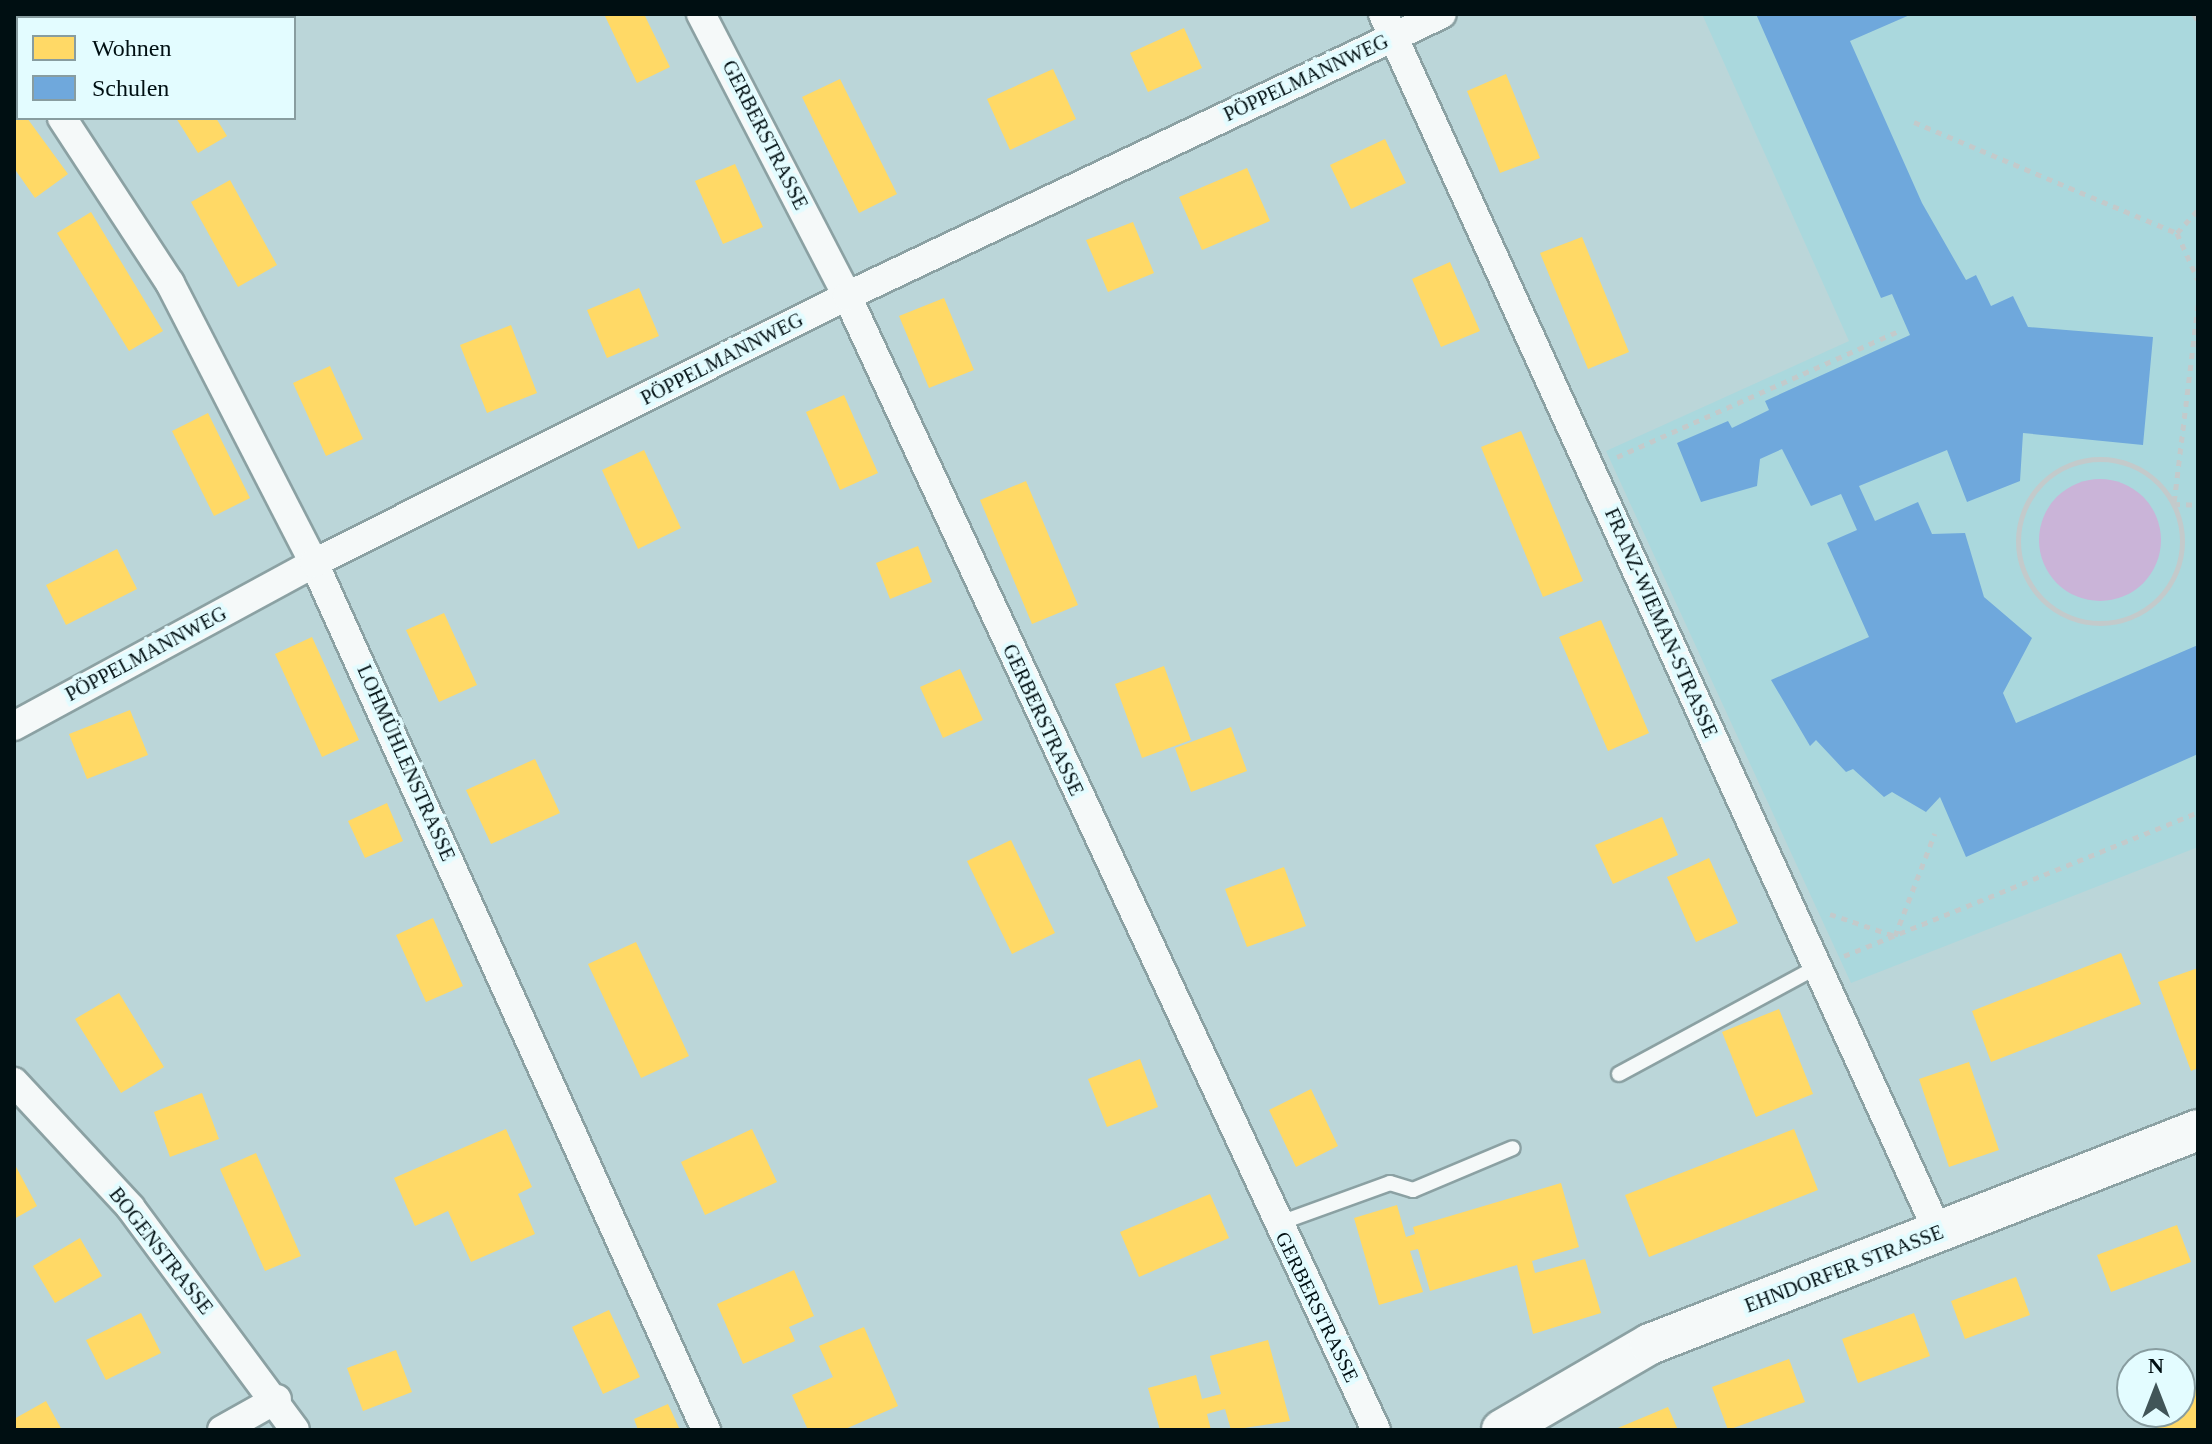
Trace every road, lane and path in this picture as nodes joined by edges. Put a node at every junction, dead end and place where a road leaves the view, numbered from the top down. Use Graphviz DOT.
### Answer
graph roads {
  1 [pos="701,14"];
  2 [pos="1442,14"];
  3 [pos="2194,14"];
  4 [pos="2198,21"];
  5 [pos="1389,25"];
  6 [pos="63,120"];
  7 [pos="1914,122"];
  8 [pos="2198,210"];
  9 [pos="2177,233"];
  10 [pos="2198,280"];
  11 [pos="847,296"];
  12 [pos="2198,305"];
  13 [pos="1901,330"];
  14 [pos="1591,469"];
  15 [pos="2174,504"];
  16 [pos="2198,505"];
  17 [pos="314,563"];
  18 [pos="14,726"];
  19 [pos="2198,812"];
  20 [pos="1935,833"];
  21 [pos="1787,901"];
  22 [pos="1895,936"];
  23 [pos="1817,967"];
  24 [pos="1619,1074"];
  25 [pos="14,1082"];
  26 [pos="2198,1130"];
  27 [pos="1513,1148"];
  28 [pos="1277,1225"];
  29 [pos="1938,1232"];
  30 [pos="277,1399"];
  31 [pos="222,1430"];
  32 [pos="295,1430"];
  33 [pos="706,1430"];
  34 [pos="1376,1430"];
  35 [pos="1502,1430"];
  1 -- 11 [label="street, GERBERSTRASSE"];
  2 -- 5 [label="street, PÖPPELMANNWEG"];
  3 -- 4 [label="path"];
  5 -- 11 [label="street, PÖPPELMANNWEG"];
  5 -- 14 [label="street, FRANZ-WIEMAN-STRASSE"];
  6 -- 17 [label="street, LOHMÜHLENSTRASSE"];
  7 -- 9 [label="path"];
  8 -- 9 [label="path"];
  9 -- 10 [label="path"];
  11 -- 17 [label="street, PÖPPELMANNWEG"];
  11 -- 28 [label="street, GERBERSTRASSE"];
  12 -- 15 [label="path"];
  13 -- 14 [label="path"];
  14 -- 21 [label="street, FRANZ-WIEMAN-STRASSE"];
  15 -- 15 [label="path"];
  15 -- 16 [label="path"];
  17 -- 18 [label="street, PÖPPELMANNWEG"];
  17 -- 33 [label="street, LOHMÜHLENSTRASSE"];
  19 -- 22 [label="path"];
  20 -- 22 [label="path"];
  21 -- 22 [label="path"];
  21 -- 23 [label="street, FRANZ-WIEMAN-STRASSE"];
  22 -- 23 [label="path"];
  23 -- 24 [label="lane"];
  23 -- 29 [label="street, FRANZ-WIEMAN-STRASSE"];
  25 -- 30 [label="street, BOGENSTRASSE"];
  26 -- 29 [label="street, EHNDORFER STRASSE"];
  27 -- 28 [label="lane"];
  28 -- 34 [label="street, GERBERSTRASSE"];
  29 -- 35 [label="street, EHNDORFER STRASSE"];
  30 -- 31 [label="street"];
  30 -- 32 [label="street, BOGENSTRASSE"];
}
